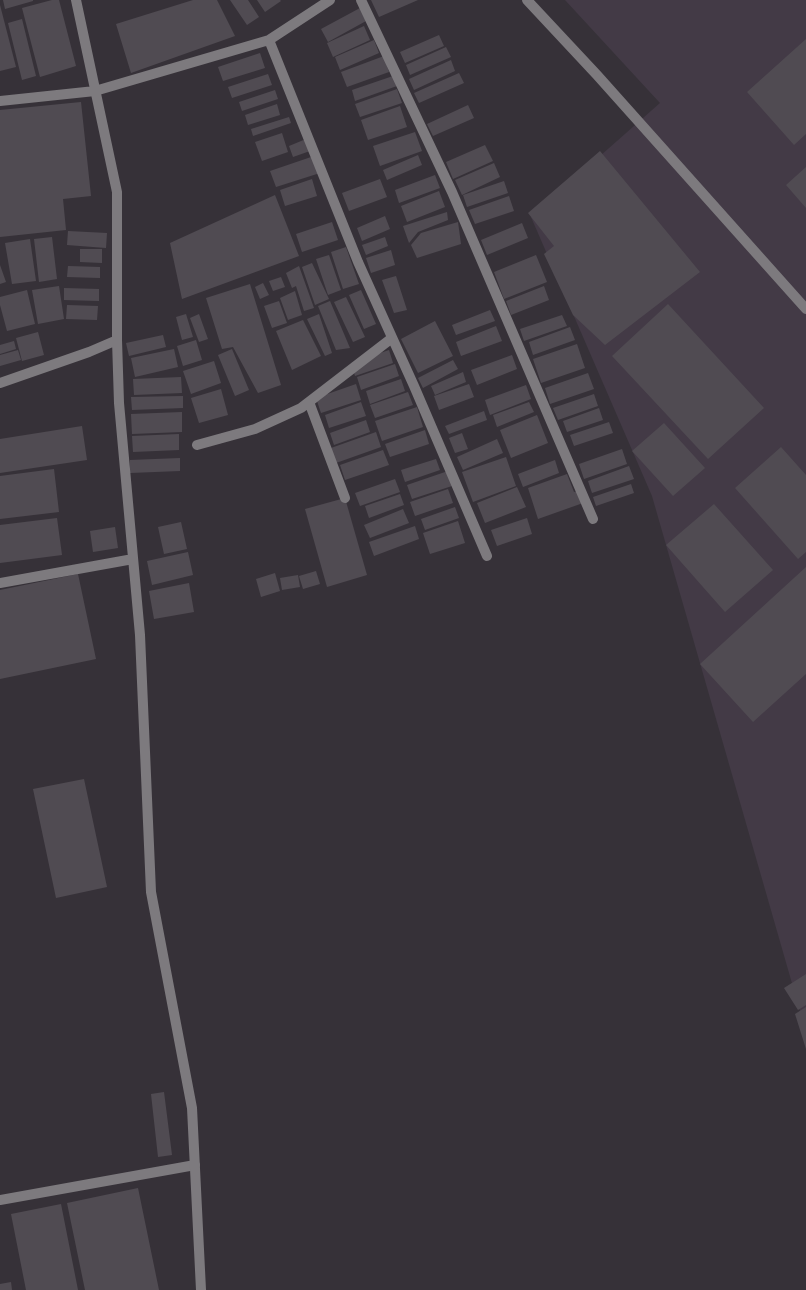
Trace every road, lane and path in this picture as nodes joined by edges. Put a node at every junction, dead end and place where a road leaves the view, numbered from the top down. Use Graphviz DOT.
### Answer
graph roads {
  1 [pos="76,0"];
  2 [pos="330,0"];
  3 [pos="361,0"];
  4 [pos="526,0"];
  5 [pos="269,40"];
  6 [pos="96,91"];
  7 [pos="0,101"];
  8 [pos="806,309"];
  9 [pos="392,338"];
  10 [pos="117,340"];
  11 [pos="0,382"];
  12 [pos="309,402"];
  13 [pos="197,445"];
  14 [pos="345,498"];
  15 [pos="593,519"];
  16 [pos="487,556"];
  17 [pos="133,559"];
  18 [pos="0,583"];
  19 [pos="195,1165"];
  20 [pos="0,1200"];
  21 [pos="201,1290"];
  1 -- 6 [label="street"];
  2 -- 5 [label="street"];
  3 -- 15 [label="street"];
  4 -- 8 [label="street"];
  5 -- 6 [label="street"];
  5 -- 9 [label="street"];
  6 -- 7 [label="street"];
  6 -- 10 [label="street"];
  9 -- 12 [label="street"];
  9 -- 16 [label="street"];
  10 -- 11 [label="street"];
  10 -- 17 [label="street"];
  12 -- 13 [label="street"];
  12 -- 14 [label="street"];
  17 -- 18 [label="street"];
  17 -- 19 [label="street"];
  19 -- 20 [label="street"];
  19 -- 21 [label="street"];
}
